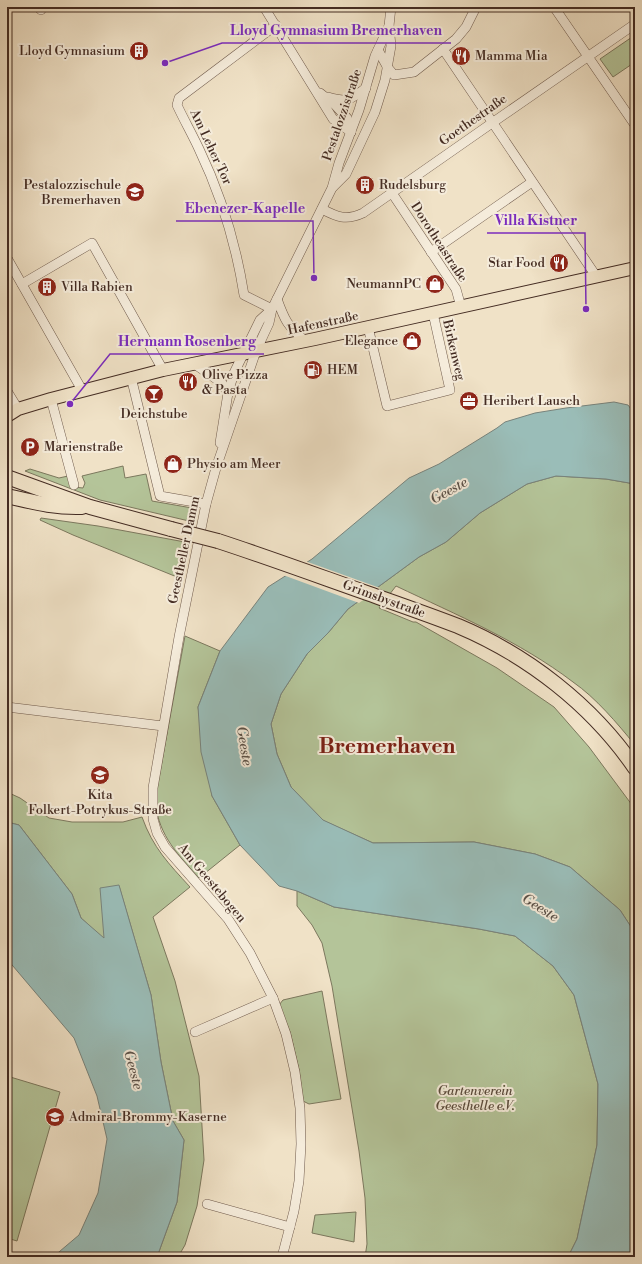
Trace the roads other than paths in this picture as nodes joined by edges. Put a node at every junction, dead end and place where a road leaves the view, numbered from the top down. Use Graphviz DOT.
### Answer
graph roads {
  1 [pos="38,7"];
  2 [pos="44,7"];
  3 [pos="264,7"];
  4 [pos="390,7"];
  5 [pos="476,7"];
  6 [pos="554,7"];
  7 [pos="635,24"];
  8 [pos="276,25"];
  9 [pos="389,26"];
  10 [pos="378,50"];
  11 [pos="443,50"];
  12 [pos="588,57"];
  13 [pos="388,68"];
  14 [pos="366,88"];
  15 [pos="321,94"];
  16 [pos="371,120"];
  17 [pos="492,122"];
  18 [pos="635,125"];
  19 [pos="351,132"];
  20 [pos="354,157"];
  21 [pos="532,182"];
  22 [pos="332,188"];
  23 [pos="392,193"];
  24 [pos="322,209"];
  25 [pos="431,252"];
  26 [pos="7,258"];
  27 [pos="635,268"];
  28 [pos="596,276"];
  29 [pos="22,284"];
  30 [pos="277,299"];
  31 [pos="461,307"];
  32 [pos="272,309"];
  33 [pos="433,313"];
  34 [pos="368,327"];
  35 [pos="305,341"];
  36 [pos="256,351"];
  37 [pos="243,353"];
  38 [pos="193,363"];
  39 [pos="163,370"];
  40 [pos="131,377"];
  41 [pos="82,390"];
  42 [pos="7,391"];
  43 [pos="228,393"];
  44 [pos="51,399"];
  45 [pos="13,408"];
  46 [pos="7,416"];
  47 [pos="216,468"];
  48 [pos="7,477"];
  49 [pos="74,485"];
  50 [pos="7,496"];
  51 [pos="206,504"];
  52 [pos="90,507"];
  53 [pos="179,637"];
  54 [pos="7,707"];
  55 [pos="163,726"];
  56 [pos="635,768"];
  57 [pos="274,998"];
  58 [pos="195,1032"];
  59 [pos="207,1204"];
  60 [pos="290,1227"];
  61 [pos="282,1257"];
  1 -- 2 [label="street"];
  3 -- 8 [label="street"];
  4 -- 9 [label="street, Pestalozzistraße"];
  5 -- 11 [label="street"];
  6 -- 12 [label="street"];
  7 -- 12 [label="street, Goethestraße"];
  8 -- 15 [label="street"];
  8 -- 32 [label="street, Am Leher Tor"];
  9 -- 10 [label="street, Pestalozzistraße"];
  9 -- 13 [label="street, Pestalozzistraße"];
  10 -- 13 [label="street"];
  10 -- 14 [label="street, Pestalozzistraße"];
  11 -- 13 [label="street"];
  11 -- 17 [label="street"];
  12 -- 17 [label="street, Goethestraße"];
  12 -- 18 [label="street"];
  13 -- 16 [label="street, Pestalozzistraße"];
  14 -- 15 [label="street"];
  14 -- 19 [label="street, Pestalozzistraße"];
  15 -- 19 [label="street"];
  16 -- 19 [label="street"];
  16 -- 20 [label="street, Pestalozzistraße"];
  17 -- 21 [label="street"];
  17 -- 23 [label="street, Goethestraße"];
  19 -- 20 [label="street"];
  19 -- 22 [label="street, Pestalozzistraße"];
  20 -- 22 [label="street, Pestalozzistraße"];
  21 -- 25 [label="street"];
  21 -- 28 [label="street"];
  22 -- 24 [label="street, Pestalozzistraße"];
  23 -- 24 [label="street, Goethestraße"];
  23 -- 25 [label="street, Dorotheastraße"];
  24 -- 30 [label="street, Pestalozzistraße"];
  25 -- 31 [label="street, Dorotheastraße"];
  26 -- 29 [label="street"];
  27 -- 28 [label="main road, Hafenstraße"];
  28 -- 31 [label="main road, Hafenstraße"];
  29 -- 39 [label="street"];
  29 -- 41 [label="street"];
  30 -- 32 [label="street, Pestalozzistraße"];
  30 -- 35 [label="street"];
  31 -- 33 [label="main road, Hafenstraße"];
  32 -- 36 [label="street, Pestalozzistraße"];
  32 -- 37 [label="street, Pestalozzistraße"];
  33 -- 34 [label="main road, Hafenstraße"];
  33 -- 34 [label="street, Birkenweg"];
  34 -- 35 [label="main road, Hafenstraße"];
  35 -- 36 [label="main road, Hafenstraße"];
  36 -- 37 [label="main road, Hafenstraße"];
  36 -- 47 [label="street, Geestheller Damm"];
  37 -- 38 [label="main road, Hafenstraße"];
  37 -- 43 [label="street, Geestheller Damm"];
  38 -- 39 [label="main road, Hafenstraße"];
  38 -- 43 [label="street"];
  39 -- 40 [label="main road, Hafenstraße"];
  40 -- 41 [label="main road, Hafenstraße"];
  40 -- 51 [label="street"];
  41 -- 44 [label="main road, Hafenstraße"];
  42 -- 45 [label="street"];
  43 -- 47 [label="street, Geestheller Damm"];
  44 -- 45 [label="main road, Hafenstraße"];
  44 -- 49 [label="street"];
  45 -- 46 [label="main road, Hafenstraße"];
  47 -- 51 [label="street, Geestheller Damm"];
  48 -- 52 [label="highway, Grimsbystraße"];
  50 -- 52 [label="highway, Grimsbystraße"];
  51 -- 53 [label="street, Geestheller Damm"];
  52 -- 56 [label="highway, Grimsbystraße, bridge"];
  53 -- 55 [label="street, Am Geestebogen"];
  54 -- 55 [label="street"];
  55 -- 57 [label="street, Am Geestebogen"];
  57 -- 58 [label="street"];
  57 -- 60 [label="street, Am Geestebogen"];
  59 -- 60 [label="street"];
  60 -- 61 [label="street, Am Geestebogen"];
}
